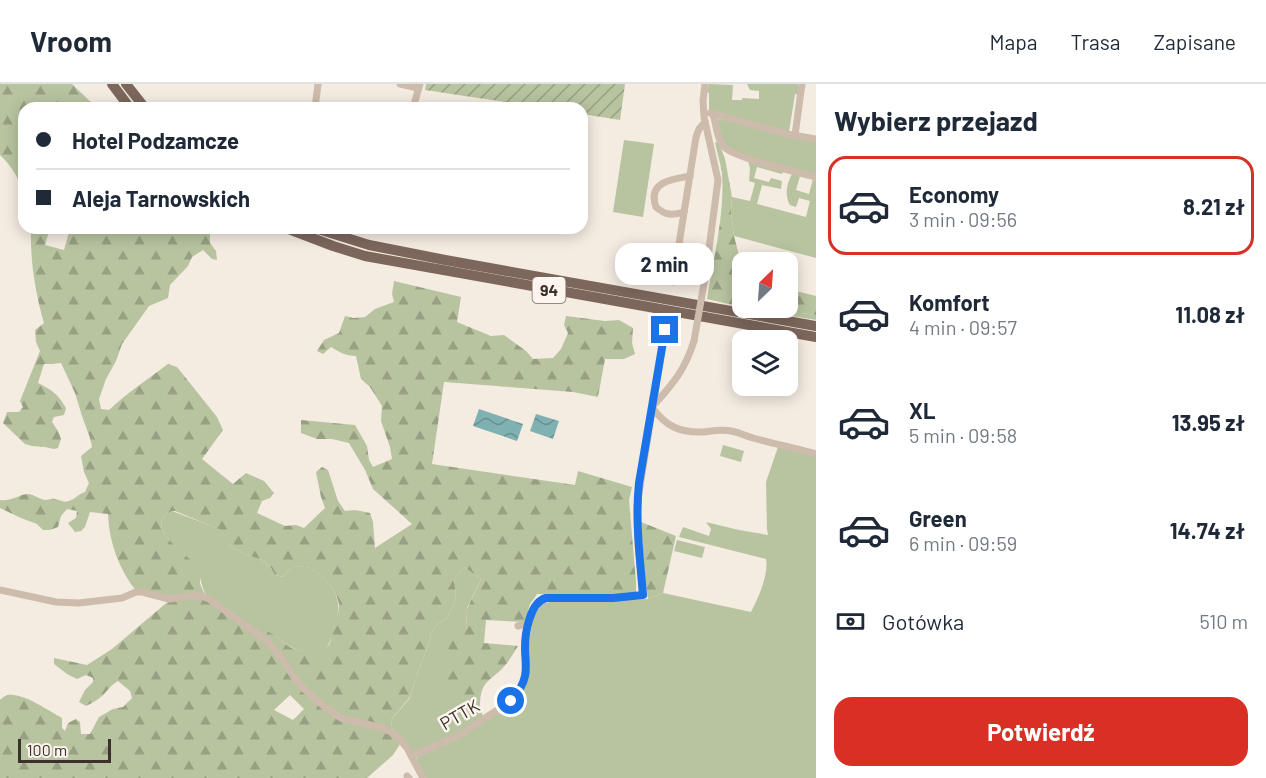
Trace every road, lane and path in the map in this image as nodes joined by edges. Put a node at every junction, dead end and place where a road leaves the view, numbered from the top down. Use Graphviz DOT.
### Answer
graph roads {
  1 [pos="112,84"];
  2 [pos="126,84"];
  3 [pos="318,84"];
  4 [pos="400,84"];
  5 [pos="705,84"];
  6 [pos="802,84"];
  7 [pos="419,86"];
  8 [pos="126,102"];
  9 [pos="140,102"];
  10 [pos="316,102"];
  11 [pos="415,102"];
  12 [pos="704,110"];
  13 [pos="713,115"];
  14 [pos="705,122"];
  15 [pos="795,135"];
  16 [pos="816,139"];
  17 [pos="690,176"];
  18 [pos="816,177"];
  19 [pos="684,212"];
  20 [pos="302,234"];
  21 [pos="334,234"];
  22 [pos="673,282"];
  23 [pos="816,326"];
  24 [pos="665,330"];
  25 [pos="816,337"];
  26 [pos="652,407"];
  27 [pos="816,454"];
  28 [pos="0,590"];
  29 [pos="529,623"];
  30 [pos="518,626"];
  31 [pos="412,756"];
  32 [pos="423,778"];
  1 -- 8 [label="main road"];
  2 -- 9 [label="main road"];
  3 -- 10 [label="street"];
  4 -- 7 [label="street"];
  5 -- 12 [label="street"];
  6 -- 15 [label="street"];
  7 -- 11 [label="street"];
  12 -- 13 [label="street"];
  12 -- 14 [label="street"];
  13 -- 15 [label="street"];
  13 -- 18 [label="street"];
  14 -- 17 [label="street"];
  14 -- 26 [label="street, bridge"];
  15 -- 16 [label="street"];
  17 -- 19 [label="street"];
  17 -- 19 [label="street"];
  19 -- 22 [label="street"];
  20 -- 25 [label="main road, 94"];
  21 -- 23 [label="main road, 94"];
  24 -- 26 [label="street"];
  26 -- 27 [label="street"];
  26 -- 29 [label="street, PTTK"];
  28 -- 31 [label="street"];
  29 -- 30 [label="street"];
  29 -- 31 [label="street, PTTK"];
  31 -- 32 [label="street"];
}
